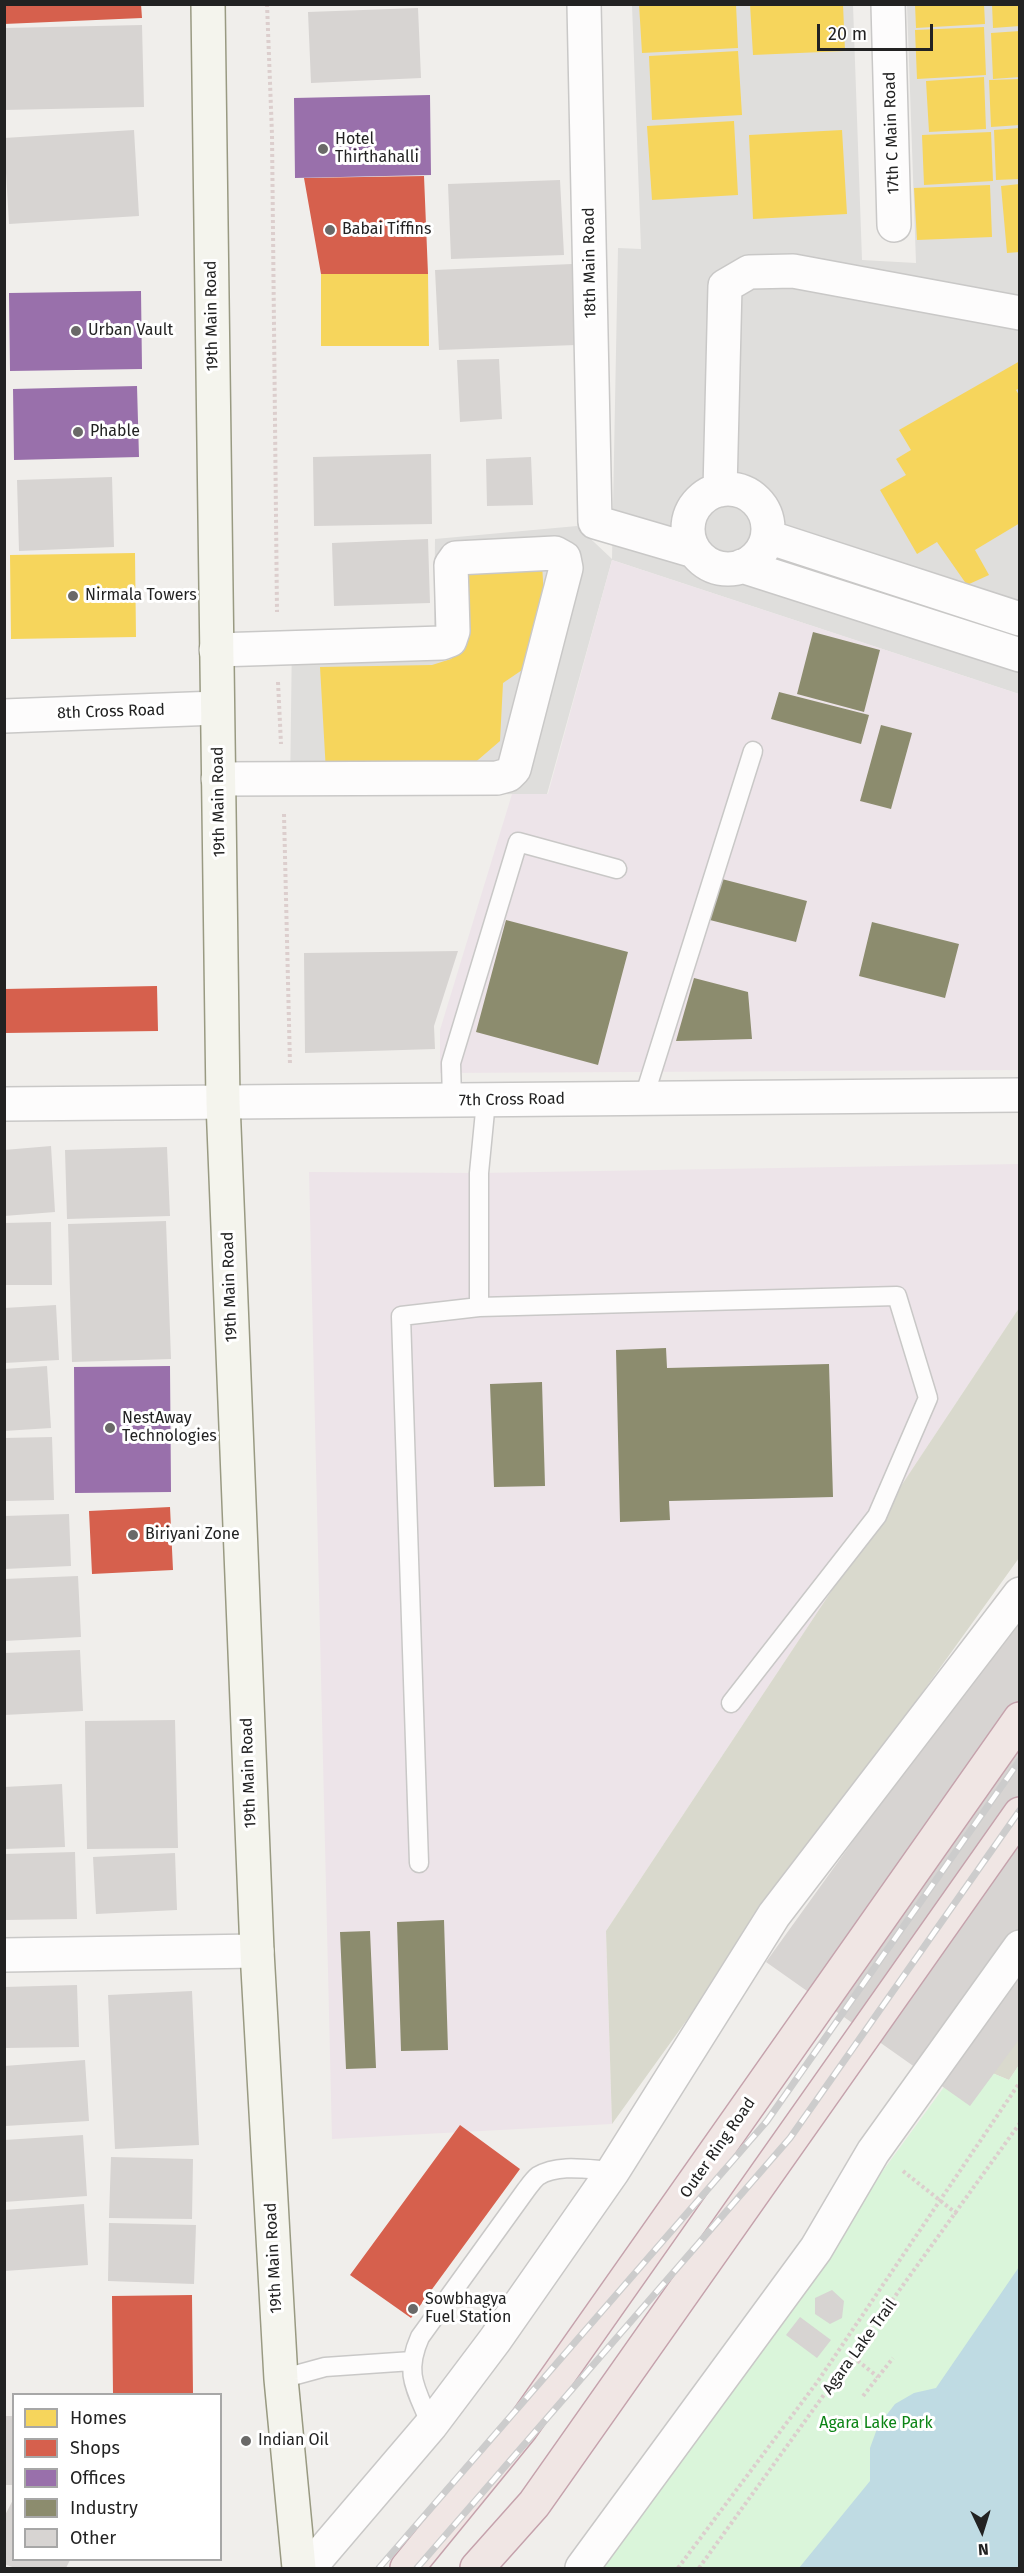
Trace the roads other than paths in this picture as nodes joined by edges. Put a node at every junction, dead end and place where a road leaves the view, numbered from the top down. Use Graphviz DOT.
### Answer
graph roads {
  1 [pos="208,4"];
  2 [pos="584,4"];
  3 [pos="888,4"];
  4 [pos="894,225"];
  5 [pos="1020,313"];
  6 [pos="720,490"];
  7 [pos="768,537"];
  8 [pos="694,551"];
  9 [pos="742,566"];
  10 [pos="1020,619"];
  11 [pos="216,650"];
  12 [pos="1020,654"];
  13 [pos="217,708"];
  14 [pos="4,716"];
  15 [pos="753,751"];
  16 [pos="218,779"];
  17 [pos="617,869"];
  18 [pos="1020,1095"];
  19 [pos="644,1096"];
  20 [pos="452,1100"];
  21 [pos="486,1101"];
  22 [pos="223,1102"];
  23 [pos="4,1104"];
  24 [pos="479,1306"];
  25 [pos="1020,1594"];
  26 [pos="730,1703"];
  27 [pos="1020,1719"];
  28 [pos="1020,1814"];
  29 [pos="419,1863"];
  30 [pos="1020,1947"];
  31 [pos="256,1951"];
  32 [pos="4,1955"];
  33 [pos="613,2171"];
  34 [pos="412,2361"];
  35 [pos="281,2379"];
  36 [pos="430,2425"];
  37 [pos="299,2568"];
  38 [pos="309,2568"];
  39 [pos="407,2568"];
  40 [pos="477,2568"];
  41 [pos="582,2568"];
  1 -- 11 [label="main road, 19th Main Road"];
  2 -- 8 [label="street, 18th Main Road"];
  3 -- 4 [label="street, 17th C Main Road"];
  5 -- 6 [label="street"];
  6 -- 7 [label="street"];
  6 -- 8 [label="street"];
  7 -- 9 [label="street"];
  7 -- 10 [label="street"];
  8 -- 9 [label="street"];
  9 -- 12 [label="street"];
  11 -- 13 [label="main road, 19th Main Road"];
  11 -- 16 [label="street"];
  13 -- 14 [label="street, 8th Cross Road"];
  13 -- 16 [label="main road, 19th Main Road"];
  15 -- 19 [label="lane"];
  16 -- 22 [label="main road, 19th Main Road"];
  17 -- 20 [label="lane"];
  18 -- 19 [label="street, 7th Cross Road"];
  19 -- 21 [label="street, 7th Cross Road"];
  20 -- 21 [label="street, 7th Cross Road"];
  20 -- 22 [label="street, 7th Cross Road"];
  21 -- 24 [label="lane"];
  22 -- 23 [label="street, 7th Cross Road"];
  22 -- 31 [label="main road, 19th Main Road"];
  24 -- 26 [label="lane"];
  24 -- 29 [label="lane"];
  25 -- 33 [label="street"];
  27 -- 39 [label="highway, Outer Ring Road"];
  28 -- 40 [label="highway"];
  30 -- 41 [label="street"];
  31 -- 32 [label="street"];
  31 -- 35 [label="main road, 19th Main Road"];
  33 -- 34 [label="lane"];
  33 -- 36 [label="street"];
  34 -- 35 [label="lane"];
  34 -- 36 [label="lane"];
  35 -- 37 [label="main road, 19th Main Road"];
  36 -- 38 [label="street"];
}
